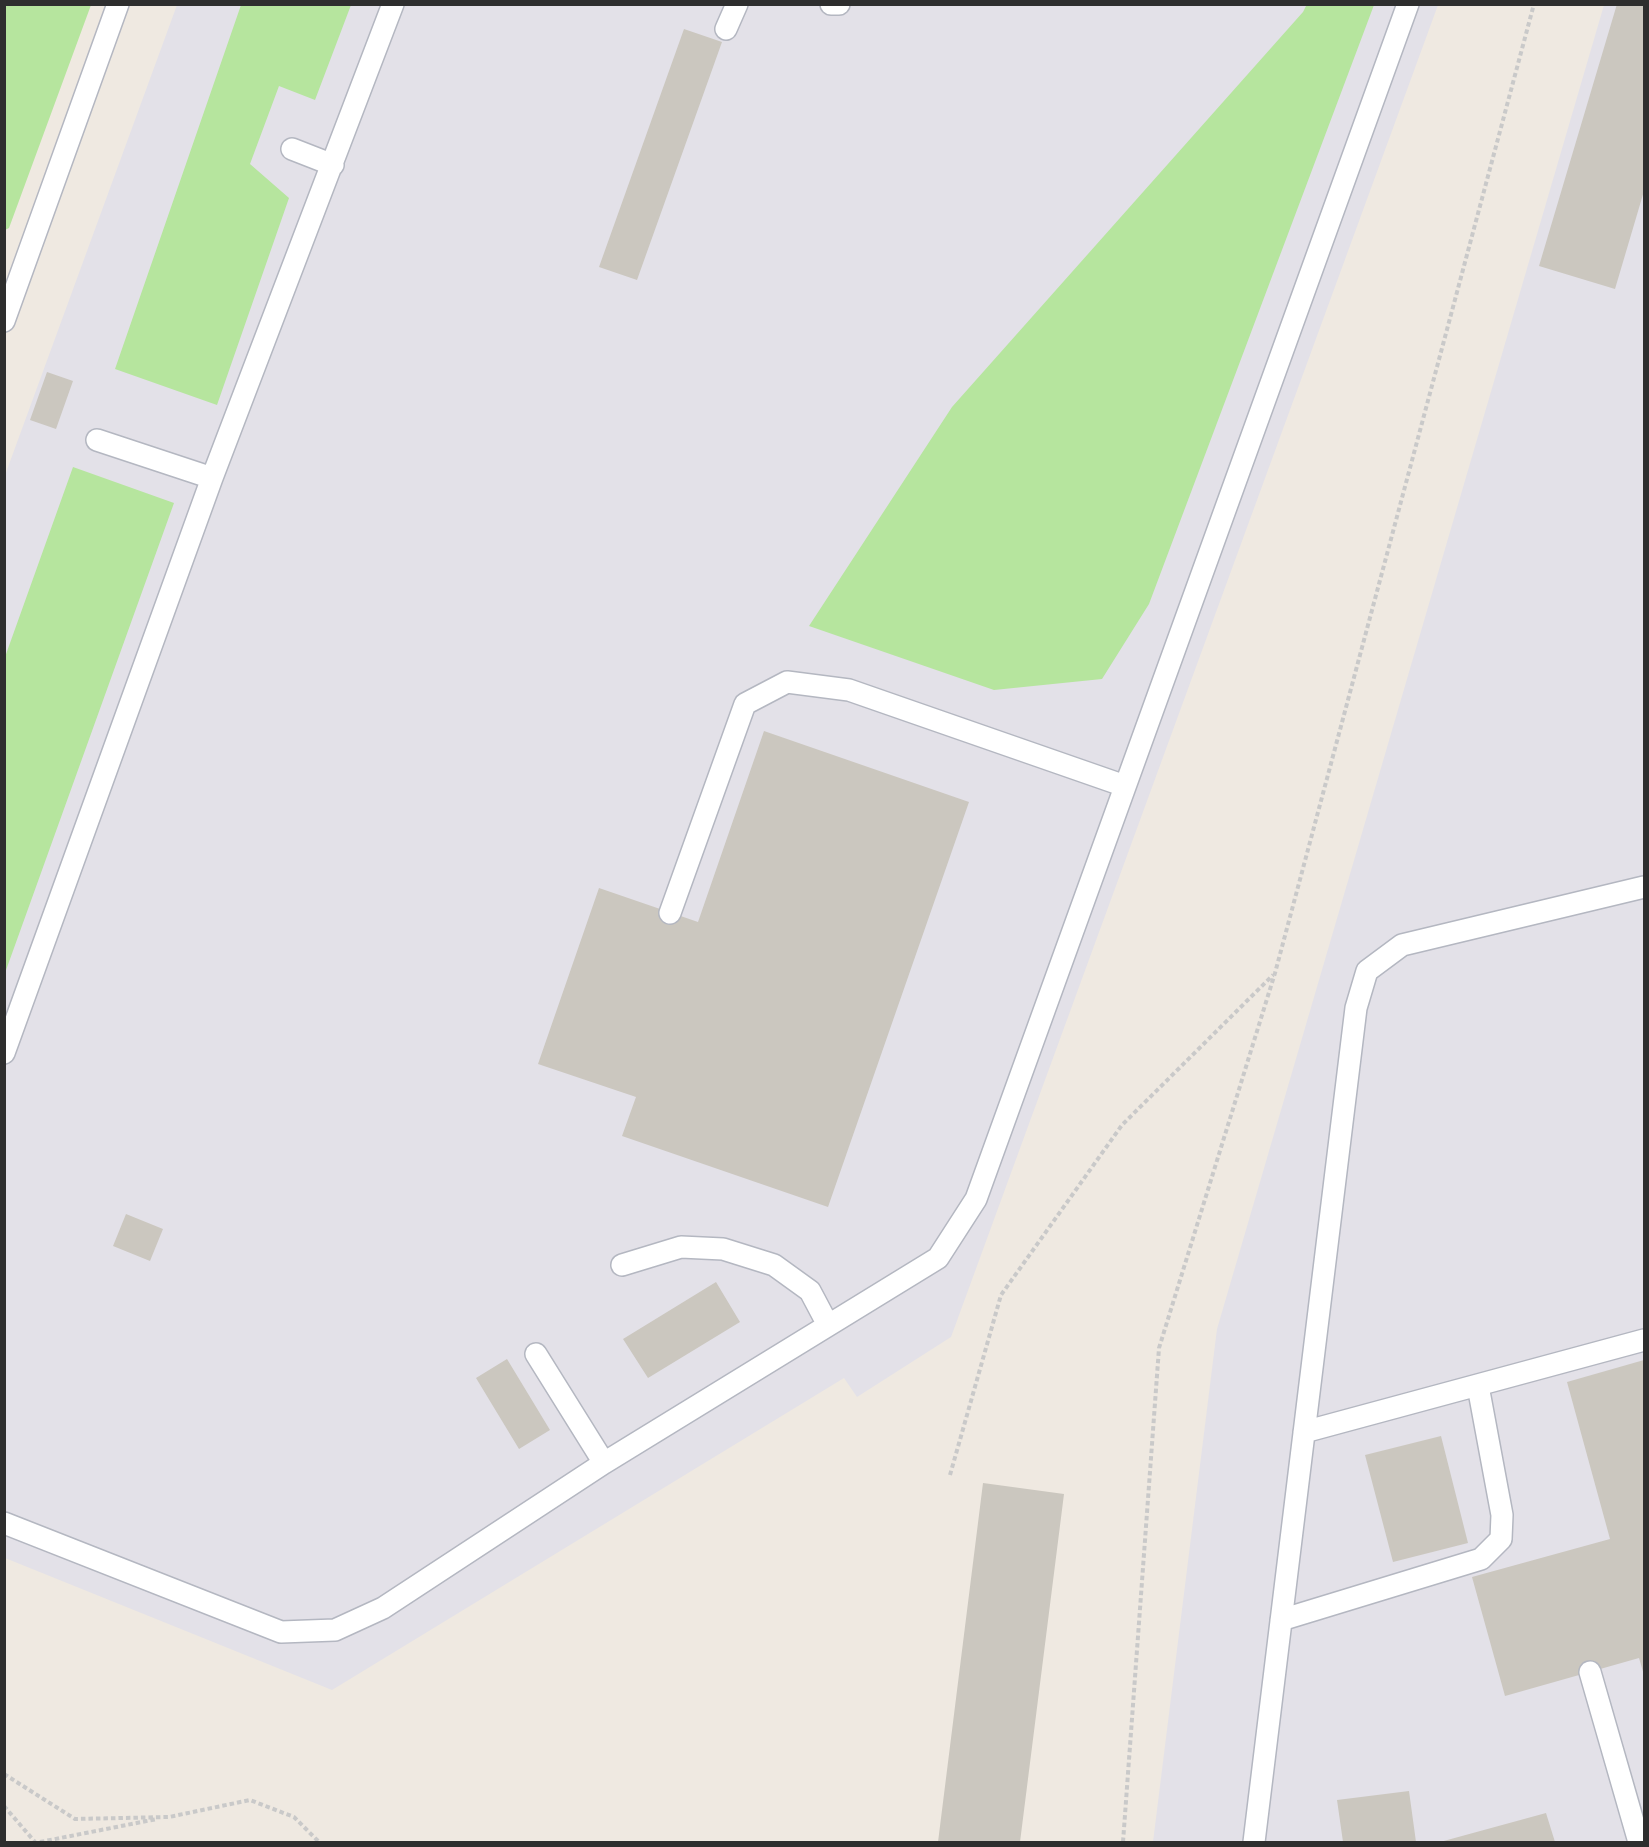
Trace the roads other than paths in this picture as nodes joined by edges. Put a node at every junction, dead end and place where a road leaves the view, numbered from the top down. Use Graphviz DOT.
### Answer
graph roads {
  1 [pos="118,4"];
  2 [pos="393,4"];
  3 [pos="737,4"];
  4 [pos="831,4"];
  5 [pos="839,4"];
  6 [pos="1408,4"];
  7 [pos="726,29"];
  8 [pos="292,149"];
  9 [pos="333,165"];
  10 [pos="4,321"];
  11 [pos="97,440"];
  12 [pos="212,478"];
  13 [pos="1125,786"];
  14 [pos="1644,887"];
  15 [pos="670,913"];
  16 [pos="4,1053"];
  17 [pos="622,1265"];
  18 [pos="828,1325"];
  19 [pos="1644,1340"];
  20 [pos="536,1354"];
  21 [pos="1478,1386"];
  22 [pos="1304,1432"];
  23 [pos="604,1463"];
  24 [pos="4,1523"];
  25 [pos="1281,1620"];
  26 [pos="1590,1672"];
  27 [pos="1254,1842"];
  28 [pos="1639,1842"];
  1 -- 10 [label="lane"];
  2 -- 9 [label="lane"];
  3 -- 7 [label="lane"];
  4 -- 5 [label="lane"];
  6 -- 13 [label="lane"];
  8 -- 9 [label="lane"];
  9 -- 12 [label="lane"];
  11 -- 12 [label="lane"];
  12 -- 16 [label="lane"];
  13 -- 15 [label="lane"];
  13 -- 18 [label="lane"];
  14 -- 22 [label="lane"];
  17 -- 18 [label="lane"];
  18 -- 23 [label="lane"];
  19 -- 21 [label="lane"];
  20 -- 23 [label="lane"];
  21 -- 22 [label="lane"];
  21 -- 25 [label="lane"];
  22 -- 25 [label="lane"];
  23 -- 24 [label="lane"];
  25 -- 27 [label="lane"];
  26 -- 28 [label="lane"];
}
